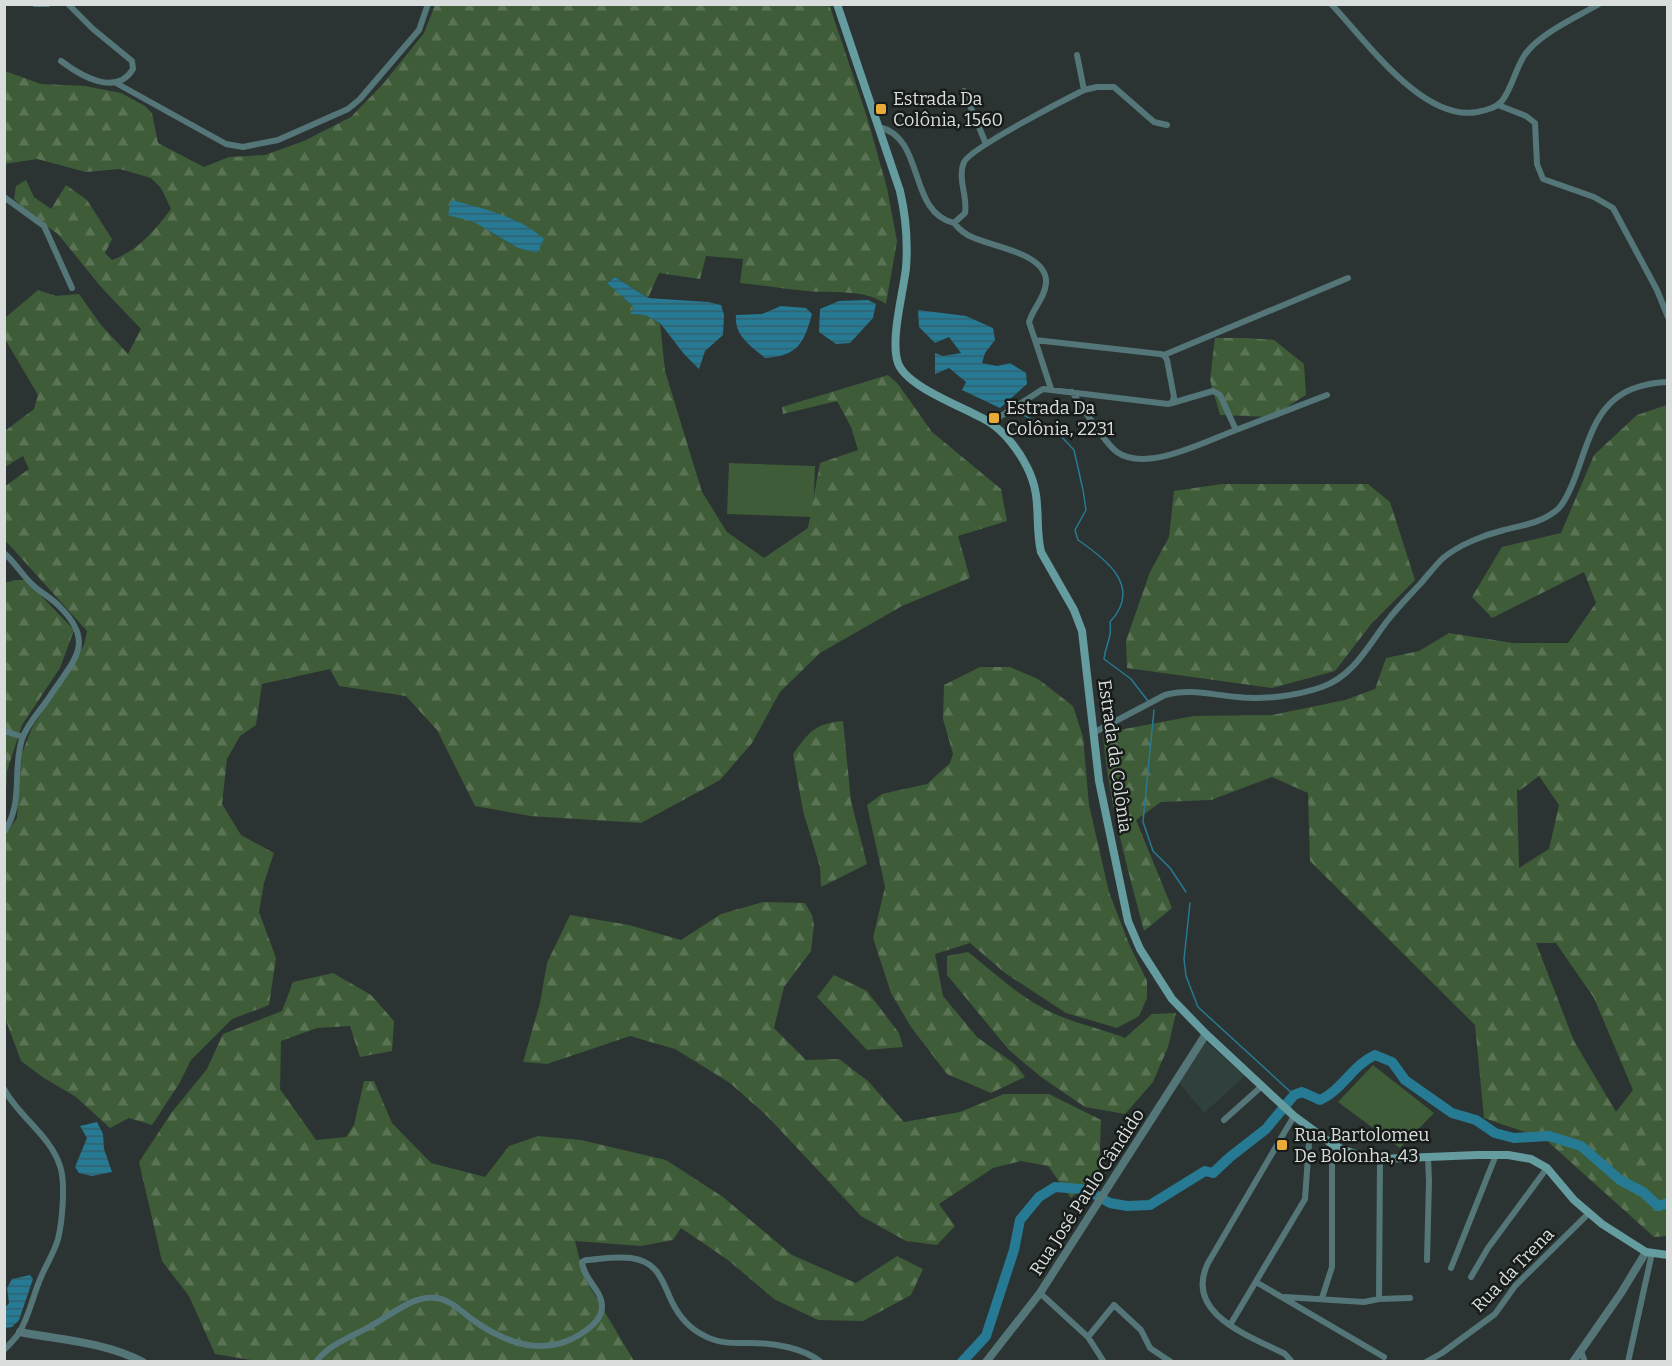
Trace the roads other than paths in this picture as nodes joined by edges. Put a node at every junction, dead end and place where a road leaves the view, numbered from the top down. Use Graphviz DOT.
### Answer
graph roads {
  1 [pos="35,4"];
  2 [pos="48,4"];
  3 [pos="68,4"];
  4 [pos="428,4"];
  5 [pos="837,4"];
  6 [pos="1331,4"];
  7 [pos="1599,4"];
  8 [pos="1077,55"];
  9 [pos="61,61"];
  10 [pos="116,83"];
  11 [pos="1084,90"];
  12 [pos="964,91"];
  13 [pos="1498,105"];
  14 [pos="1167,125"];
  15 [pos="879,127"];
  16 [pos="986,144"];
  17 [pos="4,197"];
  18 [pos="954,223"];
  19 [pos="1348,278"];
  20 [pos="72,288"];
  21 [pos="1668,317"];
  22 [pos="1035,340"];
  23 [pos="1164,355"];
  24 [pos="1668,382"];
  25 [pos="1051,389"];
  26 [pos="1072,392"];
  27 [pos="1327,395"];
  28 [pos="1172,403"];
  29 [pos="990,423"];
  30 [pos="1236,430"];
  31 [pos="4,553"];
  32 [pos="4,731"];
  33 [pos="1093,733"];
  34 [pos="23,737"];
  35 [pos="4,832"];
  36 [pos="1206,1034"];
  37 [pos="1262,1086"];
  38 [pos="4,1089"];
  39 [pos="1294,1116"];
  40 [pos="1224,1120"];
  41 [pos="1310,1129"];
  42 [pos="1332,1144"];
  43 [pos="1496,1155"];
  44 [pos="1428,1157"];
  45 [pos="1380,1159"];
  46 [pos="1547,1168"];
  47 [pos="1588,1214"];
  48 [pos="1649,1253"];
  49 [pos="1668,1255"];
  50 [pos="1427,1260"];
  51 [pos="1451,1268"];
  52 [pos="1471,1277"];
  53 [pos="1256,1282"];
  54 [pos="1040,1293"];
  55 [pos="1284,1297"];
  56 [pos="1322,1298"];
  57 [pos="1410,1298"];
  58 [pos="1379,1299"];
  59 [pos="1230,1325"];
  60 [pos="20,1332"];
  61 [pos="1088,1337"];
  62 [pos="4,1350"];
  63 [pos="1581,1351"];
  64 [pos="1384,1356"];
  65 [pos="989,1360"];
  66 [pos="143,1362"];
  67 [pos="316,1362"];
  68 [pos="821,1362"];
  69 [pos="1104,1362"];
  70 [pos="1171,1362"];
  71 [pos="1292,1362"];
  72 [pos="1426,1362"];
  73 [pos="1573,1362"];
  74 [pos="1585,1362"];
  75 [pos="1628,1362"];
  1 -- 2 [label="street"];
  3 -- 10 [label="street"];
  4 -- 10 [label="street"];
  5 -- 15 [label="main road, Estrada da Colônia"];
  6 -- 13 [label="street"];
  7 -- 13 [label="street"];
  8 -- 11 [label="street"];
  9 -- 10 [label="street"];
  11 -- 14 [label="street"];
  11 -- 16 [label="street"];
  12 -- 16 [label="street"];
  13 -- 21 [label="street"];
  15 -- 18 [label="street"];
  15 -- 29 [label="main road, Estrada da Colônia"];
  16 -- 18 [label="street"];
  17 -- 20 [label="street"];
  18 -- 22 [label="street"];
  19 -- 23 [label="street"];
  22 -- 23 [label="street"];
  22 -- 25 [label="street"];
  23 -- 28 [label="street"];
  24 -- 33 [label="street"];
  25 -- 26 [label="street"];
  25 -- 29 [label="street"];
  26 -- 28 [label="street"];
  26 -- 30 [label="street"];
  27 -- 30 [label="street"];
  28 -- 30 [label="street"];
  29 -- 33 [label="main road, Estrada da Colônia"];
  31 -- 34 [label="street"];
  32 -- 34 [label="street"];
  33 -- 36 [label="main road, Estrada da Colônia"];
  34 -- 35 [label="street"];
  36 -- 37 [label="main road, Estrada da Colônia"];
  36 -- 54 [label="street, Rua José Paulo Cândido"];
  37 -- 39 [label="main road, Estrada da Colônia"];
  37 -- 40 [label="street"];
  38 -- 60 [label="street"];
  39 -- 41 [label="main road, Estrada da Colônia"];
  39 -- 59 [label="street"];
  41 -- 42 [label="main road, Estrada da Colônia"];
  41 -- 53 [label="street"];
  42 -- 45 [label="main road, Estrada da Colônia"];
  42 -- 56 [label="street"];
  43 -- 44 [label="main road, Estrada da Colônia"];
  43 -- 46 [label="main road, Estrada da Colônia"];
  43 -- 51 [label="street"];
  44 -- 45 [label="main road, Estrada da Colônia"];
  44 -- 50 [label="street"];
  45 -- 58 [label="street"];
  46 -- 47 [label="main road, Estrada da Colônia"];
  46 -- 52 [label="street"];
  47 -- 48 [label="main road, Estrada da Colônia"];
  47 -- 72 [label="street, Rua da Trena"];
  48 -- 49 [label="main road, Estrada da Colônia"];
  48 -- 63 [label="street"];
  48 -- 75 [label="street"];
  53 -- 55 [label="street"];
  53 -- 59 [label="street"];
  54 -- 61 [label="street"];
  54 -- 65 [label="street, Rua José Paulo Cândido"];
  55 -- 56 [label="street"];
  55 -- 64 [label="street"];
  56 -- 58 [label="street"];
  57 -- 58 [label="street"];
  59 -- 71 [label="street"];
  60 -- 62 [label="street"];
  60 -- 66 [label="street"];
  61 -- 69 [label="street"];
  61 -- 70 [label="street"];
  63 -- 73 [label="street"];
  63 -- 74 [label="street"];
  67 -- 68 [label="street"];
}
